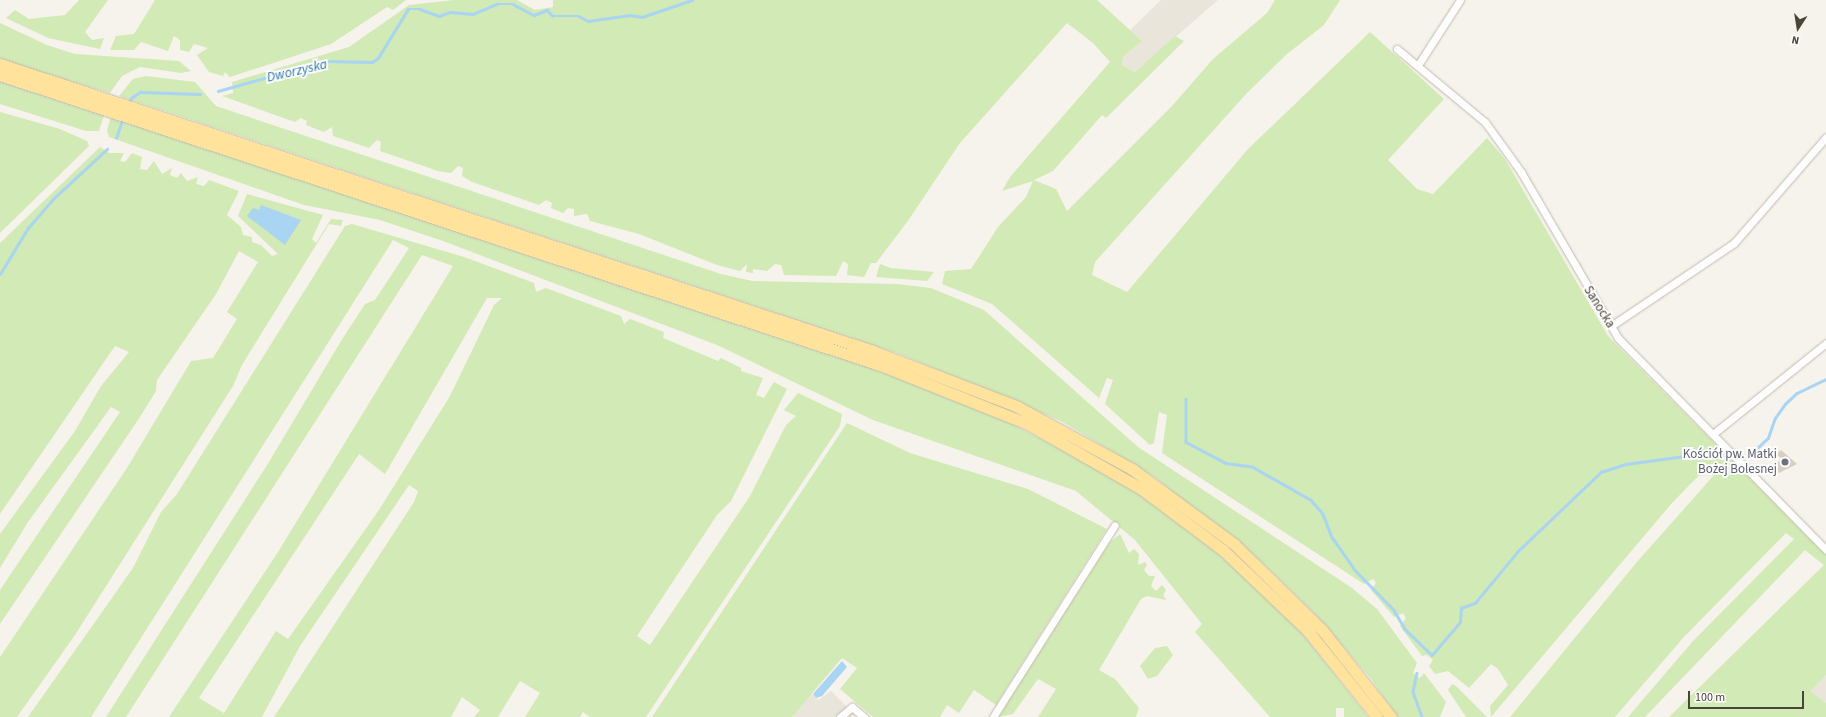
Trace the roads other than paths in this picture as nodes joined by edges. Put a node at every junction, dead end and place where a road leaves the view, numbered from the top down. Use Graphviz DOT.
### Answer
graph roads {
  1 [pos="1460,0"];
  2 [pos="1397,49"];
  3 [pos="0,64"];
  4 [pos="1418,65"];
  5 [pos="0,75"];
  6 [pos="153,119"];
  7 [pos="1826,137"];
  8 [pos="1611,326"];
  9 [pos="1826,343"];
  10 [pos="1713,434"];
  11 [pos="1115,525"];
  12 [pos="1826,550"];
  13 [pos="840,717"];
  14 [pos="864,717"];
  15 [pos="993,717"];
  16 [pos="1377,717"];
  17 [pos="1391,717"];
  1 -- 4 [label="street"];
  2 -- 4 [label="street, Sanocka"];
  3 -- 6 [label="main road"];
  4 -- 8 [label="street, Sanocka"];
  5 -- 6 [label="main road"];
  6 -- 16 [label="main road"];
  6 -- 17 [label="main road"];
  7 -- 8 [label="street"];
  8 -- 10 [label="street, Sanocka"];
  9 -- 10 [label="street"];
  10 -- 12 [label="street, Sanocka"];
  11 -- 15 [label="street"];
  13 -- 14 [label="street"];
}
